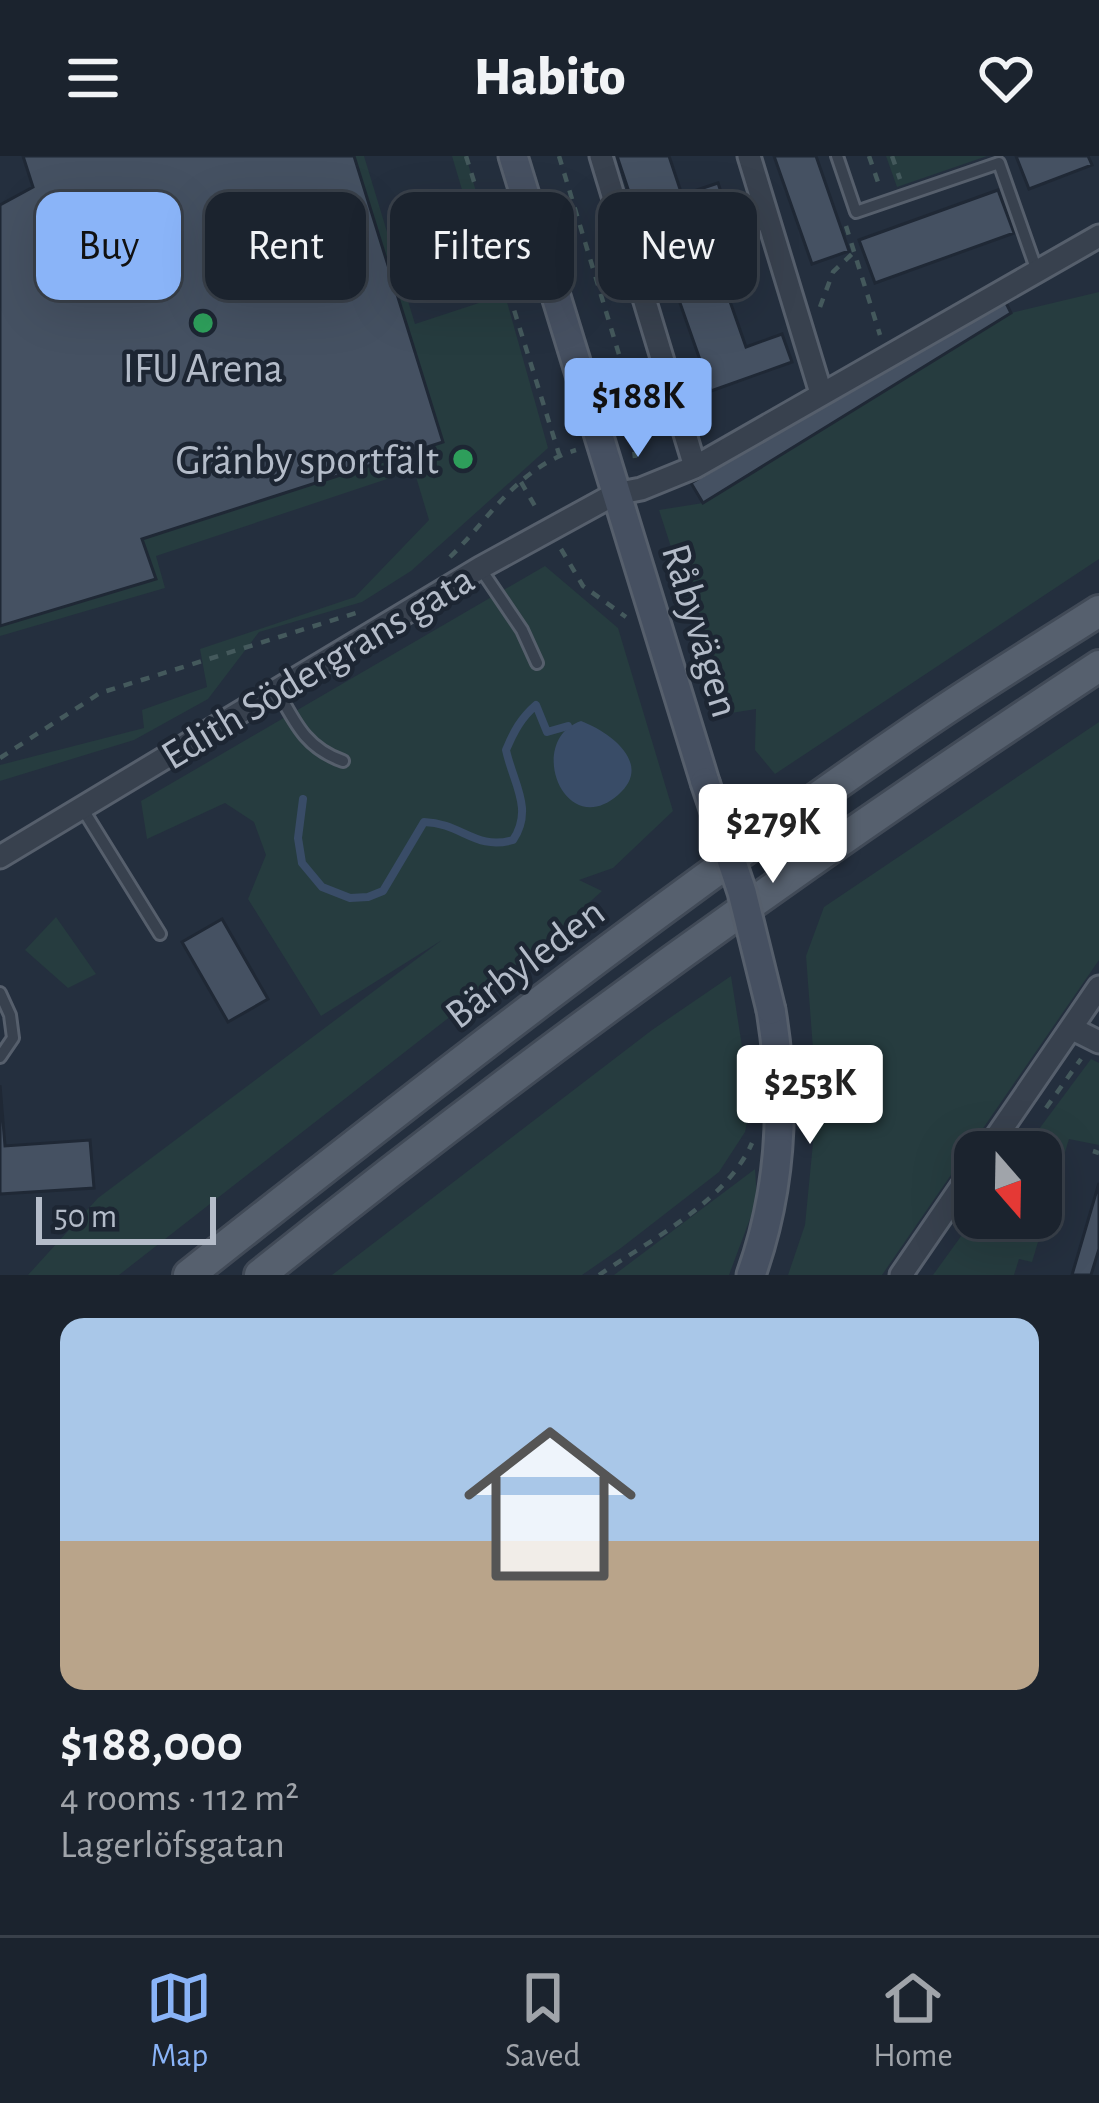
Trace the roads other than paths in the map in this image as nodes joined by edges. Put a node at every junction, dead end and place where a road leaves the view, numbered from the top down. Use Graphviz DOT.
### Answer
graph roads {
  1 [pos="513,156"];
  2 [pos="601,156"];
  3 [pos="749,156"];
  4 [pos="837,156"];
  5 [pos="612,192"];
  6 [pos="769,221"];
  7 [pos="757,225"];
  8 [pos="1099,236"];
  9 [pos="1037,271"];
  10 [pos="644,300"];
  11 [pos="821,393"];
  12 [pos="695,467"];
  13 [pos="628,491"];
  14 [pos="480,568"];
  15 [pos="1099,610"];
  16 [pos="537,663"];
  17 [pos="1099,666"];
  18 [pos="277,691"];
  19 [pos="343,761"];
  20 [pos="82,808"];
  21 [pos="0,857"];
  22 [pos="160,934"];
  23 [pos="1099,987"];
  24 [pos="0,993"];
  25 [pos="1071,1028"];
  26 [pos="1097,1041"];
  27 [pos="0,1057"];
  28 [pos="1000,1131"];
  29 [pos="954,1198"];
  30 [pos="189,1275"];
  31 [pos="260,1275"];
  32 [pos="751,1275"];
  33 [pos="901,1275"];
  1 -- 13 [label="main road, Råbyvägen"];
  2 -- 5 [label="street"];
  3 -- 6 [label="street"];
  4 -- 9 [label="lane"];
  6 -- 7 [label="lane"];
  6 -- 11 [label="street"];
  8 -- 9 [label="street, Edith Södergrans gata"];
  9 -- 11 [label="street, Edith Södergrans gata"];
  10 -- 12 [label="street"];
  11 -- 12 [label="street, Edith Södergrans gata"];
  12 -- 13 [label="street, Edith Södergrans gata"];
  13 -- 14 [label="street, Edith Södergrans gata"];
  13 -- 32 [label="main road, Råbyvägen, bridge"];
  14 -- 16 [label="lane"];
  14 -- 18 [label="street, Edith Södergrans gata"];
  15 -- 30 [label="main road, Bärbyleden"];
  17 -- 31 [label="main road, Bärbyleden"];
  18 -- 19 [label="lane"];
  18 -- 20 [label="street, Edith Södergrans gata"];
  20 -- 21 [label="street, Edith Södergrans gata"];
  20 -- 22 [label="lane"];
  23 -- 25 [label="street"];
  24 -- 27 [label="lane"];
  25 -- 26 [label="street"];
  25 -- 28 [label="street"];
  29 -- 33 [label="street"];
}
